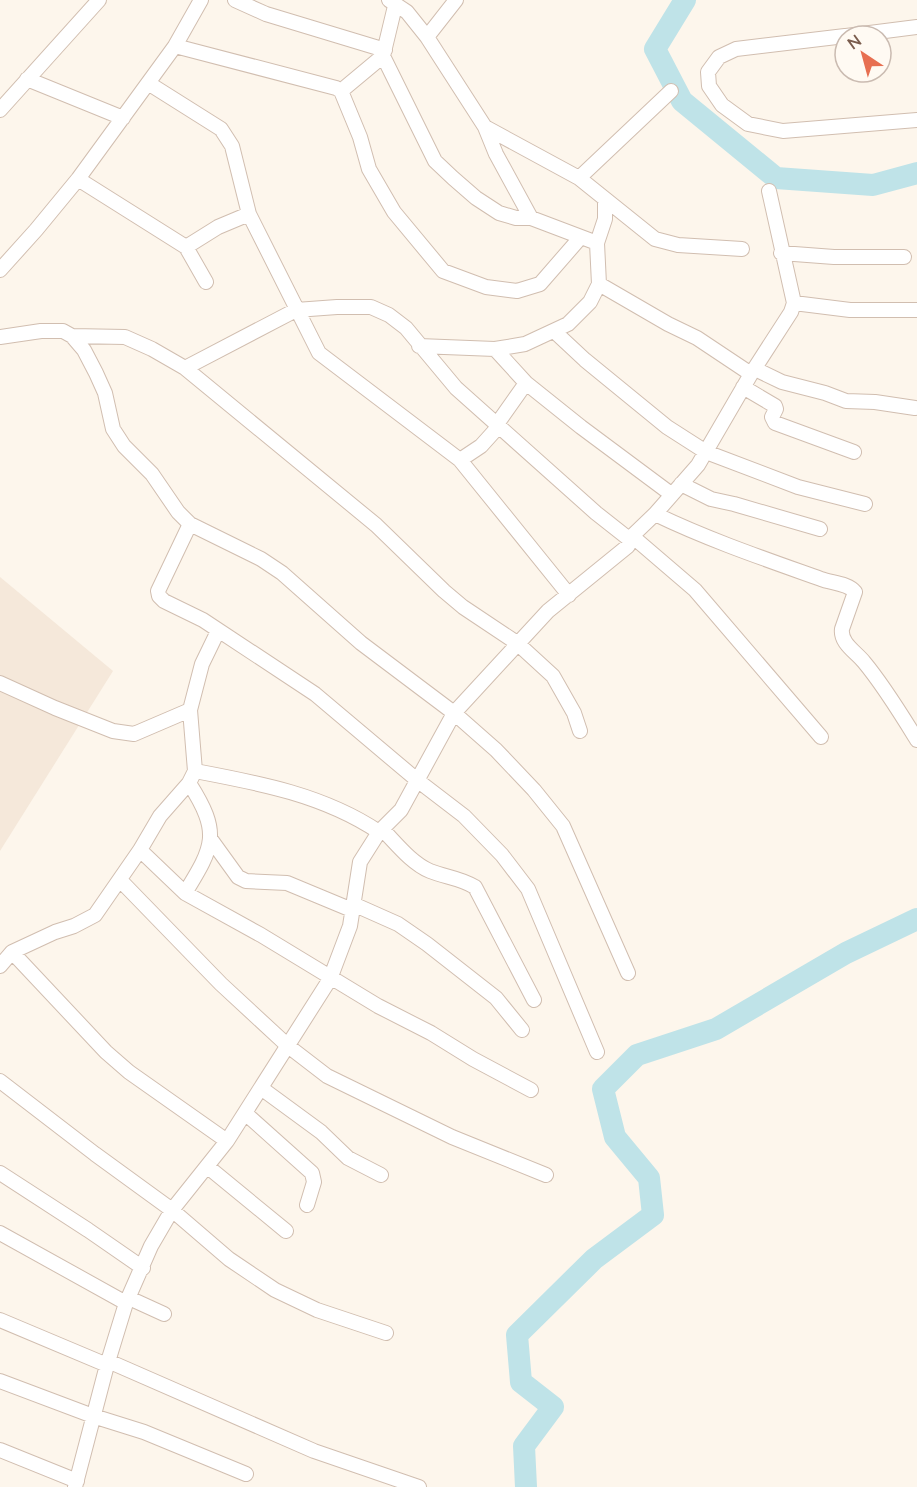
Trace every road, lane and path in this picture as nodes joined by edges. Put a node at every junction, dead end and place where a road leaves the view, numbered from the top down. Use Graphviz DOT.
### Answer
graph roads {
  1 [pos="99,0"];
  2 [pos="201,0"];
  3 [pos="235,0"];
  4 [pos="456,0"];
  5 [pos="392,3"];
  6 [pos="917,27"];
  7 [pos="893,30"];
  8 [pos="427,37"];
  9 [pos="833,37"];
  10 [pos="175,46"];
  11 [pos="384,53"];
  12 [pos="27,79"];
  13 [pos="148,84"];
  14 [pos="341,91"];
  15 [pos="671,91"];
  16 [pos="1,108"];
  17 [pos="123,118"];
  18 [pos="917,120"];
  19 [pos="485,127"];
  20 [pos="579,178"];
  21 [pos="78,179"];
  22 [pos="769,191"];
  23 [pos="605,200"];
  24 [pos="249,214"];
  25 [pos="531,218"];
  26 [pos="580,238"];
  27 [pos="597,243"];
  28 [pos="186,247"];
  29 [pos="742,249"];
  30 [pos="781,253"];
  31 [pos="904,257"];
  32 [pos="0,270"];
  33 [pos="206,282"];
  34 [pos="599,284"];
  35 [pos="794,303"];
  36 [pos="296,310"];
  37 [pos="917,310"];
  38 [pos="555,332"];
  39 [pos="72,336"];
  40 [pos="0,337"];
  41 [pos="419,346"];
  42 [pos="495,349"];
  43 [pos="185,368"];
  44 [pos="753,371"];
  45 [pos="526,383"];
  46 [pos="744,387"];
  47 [pos="915,408"];
  48 [pos="498,425"];
  49 [pos="706,452"];
  50 [pos="854,452"];
  51 [pos="460,460"];
  52 [pos="676,489"];
  53 [pos="866,504"];
  54 [pos="655,514"];
  55 [pos="190,524"];
  56 [pos="820,529"];
  57 [pos="630,538"];
  58 [pos="569,595"];
  59 [pos="218,631"];
  60 [pos="517,643"];
  61 [pos="0,683"];
  62 [pos="190,710"];
  63 [pos="454,713"];
  64 [pos="580,731"];
  65 [pos="821,737"];
  66 [pos="917,740"];
  67 [pos="192,777"];
  68 [pos="417,780"];
  69 [pos="381,831"];
  70 [pos="212,841"];
  71 [pos="140,850"];
  72 [pos="120,880"];
  73 [pos="185,893"];
  74 [pos="352,907"];
  75 [pos="12,952"];
  76 [pos="0,966"];
  77 [pos="628,974"];
  78 [pos="330,979"];
  79 [pos="534,1000"];
  80 [pos="522,1030"];
  81 [pos="288,1046"];
  82 [pos="597,1052"];
  83 [pos="0,1081"];
  84 [pos="261,1088"];
  85 [pos="531,1090"];
  86 [pos="245,1113"];
  87 [pos="227,1141"];
  88 [pos="208,1167"];
  89 [pos="0,1173"];
  90 [pos="381,1175"];
  91 [pos="546,1175"];
  92 [pos="307,1205"];
  93 [pos="172,1210"];
  94 [pos="286,1231"];
  95 [pos="0,1233"];
  96 [pos="143,1268"];
  97 [pos="127,1301"];
  98 [pos="164,1314"];
  99 [pos="0,1320"];
  100 [pos="386,1333"];
  101 [pos="108,1363"];
  102 [pos="0,1381"];
  103 [pos="93,1416"];
  104 [pos="0,1450"];
  105 [pos="246,1474"];
  106 [pos="76,1484"];
  107 [pos="419,1487"];
  1 -- 12 [label="street"];
  2 -- 10 [label="street"];
  3 -- 11 [label="street"];
  4 -- 8 [label="street"];
  5 -- 8 [label="street"];
  5 -- 11 [label="street"];
  6 -- 7 [label="street"];
  8 -- 19 [label="street"];
  9 -- 18 [label="street"];
  10 -- 13 [label="street"];
  10 -- 14 [label="street"];
  11 -- 14 [label="street"];
  11 -- 25 [label="street"];
  12 -- 16 [label="street"];
  12 -- 17 [label="street"];
  13 -- 17 [label="street"];
  13 -- 24 [label="street"];
  14 -- 26 [label="street"];
  15 -- 20 [label="street"];
  17 -- 21 [label="street"];
  19 -- 20 [label="street"];
  19 -- 25 [label="street"];
  20 -- 23 [label="street"];
  21 -- 28 [label="street"];
  21 -- 32 [label="street"];
  22 -- 30 [label="street"];
  23 -- 27 [label="street"];
  23 -- 29 [label="street"];
  24 -- 28 [label="street"];
  24 -- 36 [label="street"];
  25 -- 26 [label="street"];
  26 -- 27 [label="street"];
  27 -- 34 [label="street"];
  28 -- 33 [label="street"];
  30 -- 31 [label="street"];
  30 -- 35 [label="street"];
  34 -- 38 [label="street"];
  34 -- 44 [label="street"];
  35 -- 37 [label="street"];
  35 -- 44 [label="street"];
  36 -- 41 [label="street"];
  36 -- 43 [label="street"];
  36 -- 51 [label="street"];
  38 -- 42 [label="street"];
  38 -- 49 [label="street"];
  39 -- 40 [label="street"];
  39 -- 43 [label="street"];
  39 -- 55 [label="street"];
  41 -- 42 [label="street"];
  41 -- 48 [label="street"];
  42 -- 45 [label="street"];
  43 -- 60 [label="street"];
  44 -- 46 [label="street"];
  44 -- 47 [label="street"];
  45 -- 48 [label="street"];
  45 -- 52 [label="street"];
  46 -- 49 [label="street"];
  46 -- 50 [label="street"];
  48 -- 51 [label="street"];
  48 -- 57 [label="street"];
  49 -- 52 [label="street"];
  49 -- 53 [label="street"];
  51 -- 58 [label="street"];
  52 -- 54 [label="street"];
  52 -- 56 [label="street"];
  54 -- 57 [label="street"];
  54 -- 66 [label="street"];
  55 -- 59 [label="street"];
  55 -- 63 [label="street"];
  57 -- 58 [label="street"];
  57 -- 65 [label="street"];
  58 -- 60 [label="street"];
  59 -- 62 [label="street"];
  59 -- 68 [label="street"];
  60 -- 63 [label="street"];
  60 -- 64 [label="street"];
  61 -- 62 [label="street"];
  62 -- 67 [label="street"];
  63 -- 68 [label="street"];
  63 -- 77 [label="street"];
  67 -- 69 [label="street"];
  67 -- 70 [label="street"];
  67 -- 71 [label="street"];
  68 -- 69 [label="street"];
  68 -- 82 [label="street"];
  69 -- 74 [label="street"];
  69 -- 79 [label="street"];
  70 -- 73 [label="street"];
  70 -- 74 [label="street"];
  71 -- 72 [label="street"];
  71 -- 73 [label="street"];
  72 -- 75 [label="street"];
  72 -- 81 [label="street"];
  73 -- 78 [label="street"];
  74 -- 78 [label="street"];
  74 -- 80 [label="street"];
  75 -- 76 [label="street"];
  75 -- 87 [label="street"];
  78 -- 81 [label="street"];
  78 -- 85 [label="street"];
  81 -- 84 [label="street"];
  81 -- 91 [label="street"];
  83 -- 93 [label="street"];
  84 -- 86 [label="street"];
  84 -- 90 [label="street"];
  86 -- 87 [label="street"];
  86 -- 92 [label="street"];
  87 -- 88 [label="street"];
  88 -- 93 [label="street"];
  88 -- 94 [label="street"];
  89 -- 96 [label="street"];
  93 -- 96 [label="street"];
  93 -- 100 [label="street"];
  95 -- 97 [label="street"];
  96 -- 97 [label="street"];
  97 -- 98 [label="street"];
  97 -- 101 [label="street"];
  99 -- 101 [label="street"];
  101 -- 103 [label="street"];
  101 -- 107 [label="street"];
  102 -- 103 [label="street"];
  103 -- 105 [label="street"];
  103 -- 106 [label="street"];
  104 -- 106 [label="street"];
}
